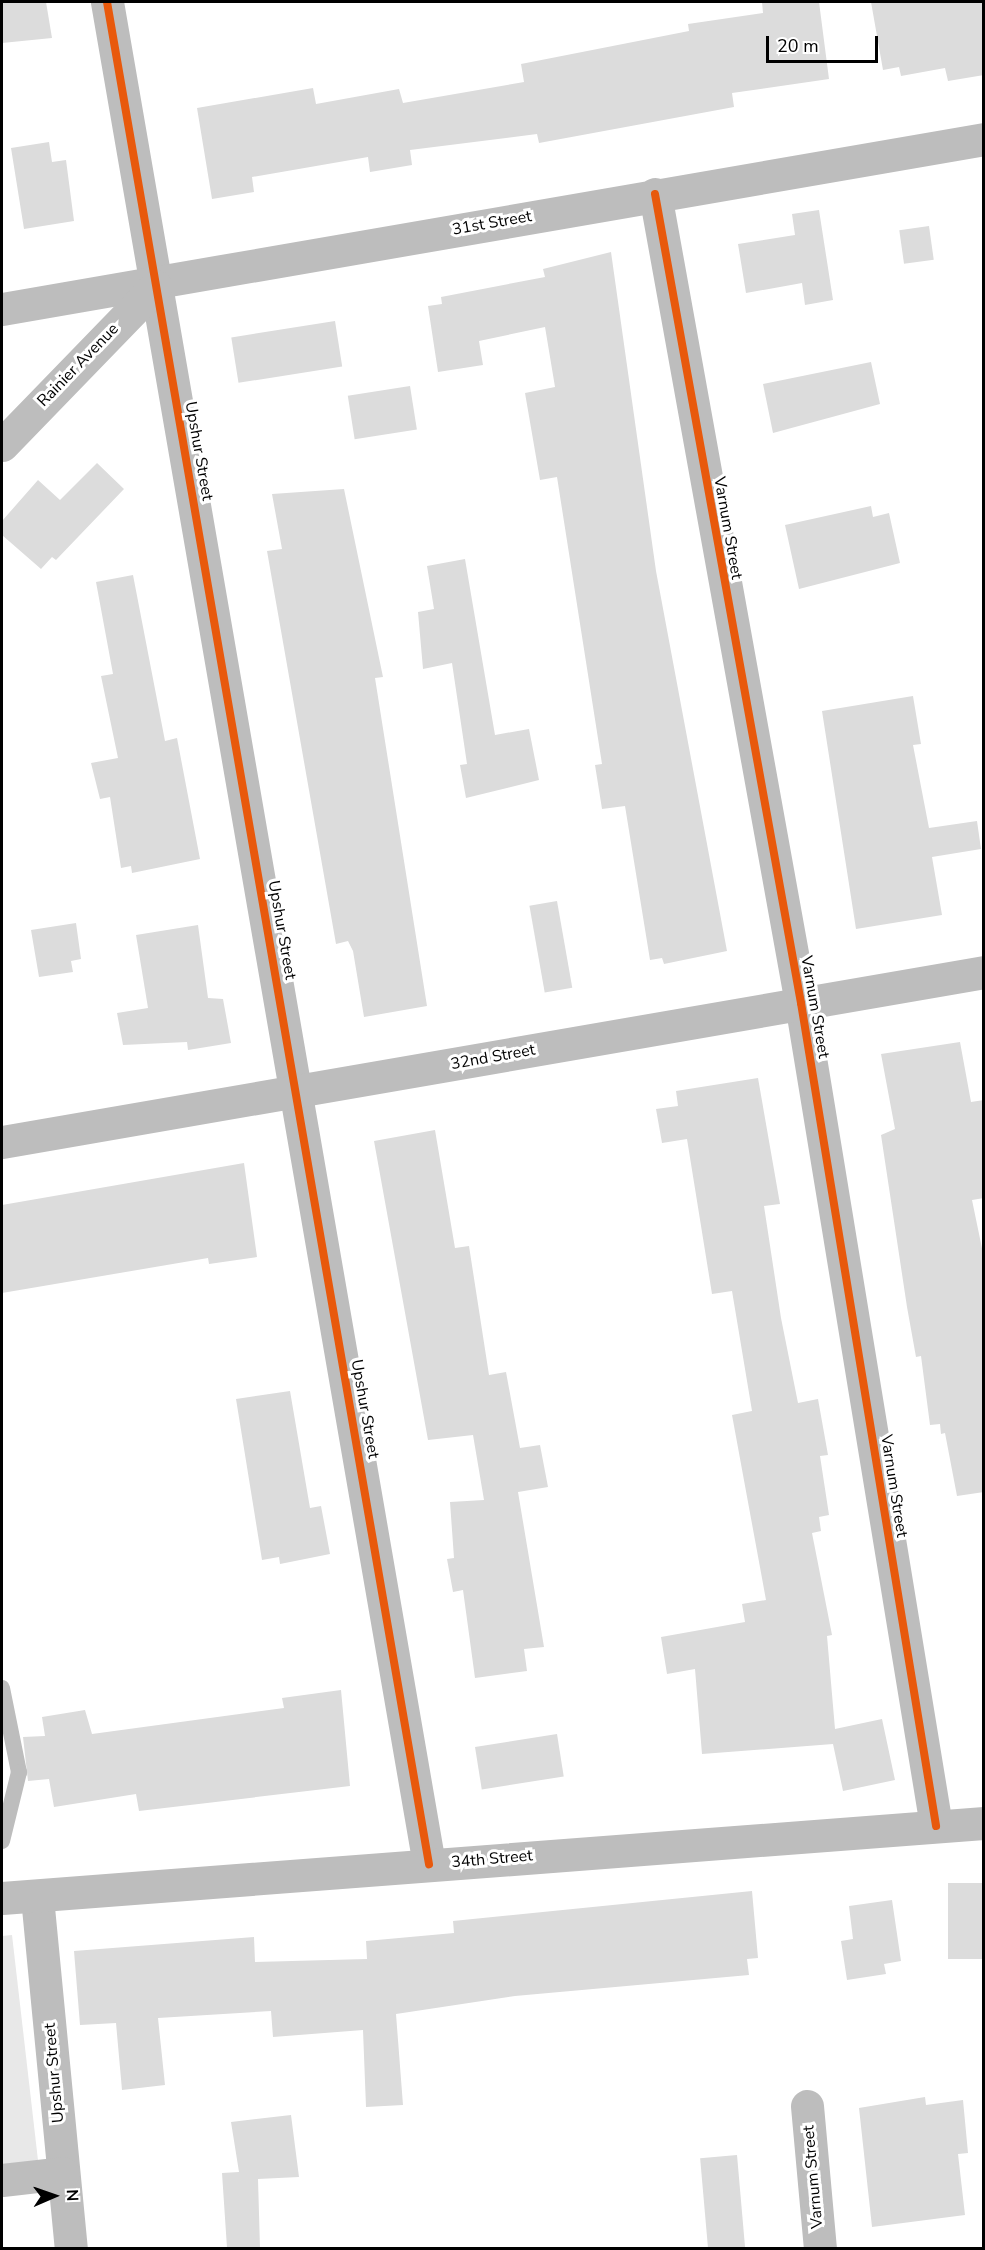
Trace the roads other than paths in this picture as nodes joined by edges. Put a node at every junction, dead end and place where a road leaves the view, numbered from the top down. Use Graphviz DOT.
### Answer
graph roads {
  1 [pos="107,2"];
  2 [pos="984,139"];
  3 [pos="655,194"];
  4 [pos="156,286"];
  5 [pos="2,309"];
  6 [pos="2,445"];
  7 [pos="984,972"];
  8 [pos="801,1003"];
  9 [pos="296,1091"];
  10 [pos="2,1142"];
  11 [pos="2,1688"];
  12 [pos="984,1823"];
  13 [pos="936,1826"];
  14 [pos="2,1841"];
  15 [pos="429,1864"];
  16 [pos="37,1897"];
  17 [pos="2,1898"];
  18 [pos="807,2106"];
  19 [pos="63,2174"];
  20 [pos="2,2180"];
  21 [pos="71,2248"];
  22 [pos="820,2248"];
  1 -- 4 [label="street, Upshur Street"];
  2 -- 3 [label="street, 31st Street"];
  3 -- 4 [label="street, 31st Street"];
  3 -- 8 [label="street, Varnum Street"];
  4 -- 5 [label="street, 31st Street"];
  4 -- 6 [label="street, Rainier Avenue"];
  4 -- 9 [label="street, Upshur Street"];
  7 -- 8 [label="street, 32nd Street"];
  8 -- 9 [label="street, 32nd Street"];
  8 -- 13 [label="street, Varnum Street"];
  9 -- 10 [label="street, 32nd Street"];
  9 -- 15 [label="street, Upshur Street"];
  11 -- 14 [label="lane"];
  12 -- 13 [label="street, 34th Street"];
  13 -- 15 [label="street, 34th Street"];
  15 -- 16 [label="street, 34th Street"];
  16 -- 17 [label="street, 34th Street"];
  16 -- 19 [label="street, Upshur Street"];
  18 -- 22 [label="street, Varnum Street"];
  19 -- 20 [label="street"];
  19 -- 21 [label="street, Upshur Street"];
}
